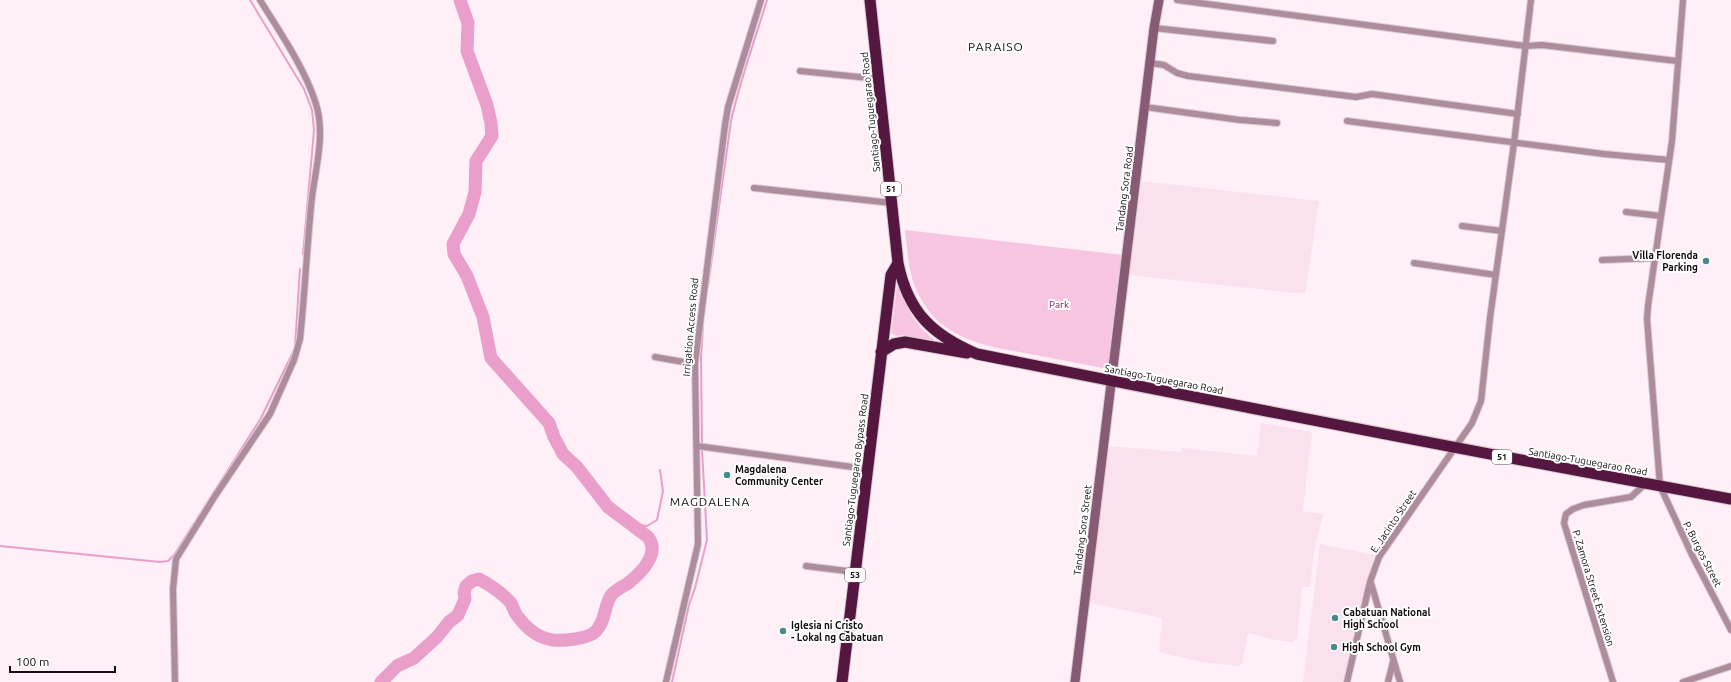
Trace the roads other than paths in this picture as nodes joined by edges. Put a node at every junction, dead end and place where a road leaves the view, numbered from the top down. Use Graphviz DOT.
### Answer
graph roads {
  1 [pos="260,0"];
  2 [pos="761,0"];
  3 [pos="870,0"];
  4 [pos="1159,0"];
  5 [pos="1177,0"];
  6 [pos="1531,0"];
  7 [pos="1680,0"];
  8 [pos="1683,0"];
  9 [pos="1154,28"];
  10 [pos="1274,41"];
  11 [pos="1525,46"];
  12 [pos="1678,61"];
  13 [pos="1150,63"];
  14 [pos="800,71"];
  15 [pos="879,79"];
  16 [pos="1145,107"];
  17 [pos="1518,114"];
  18 [pos="1347,121"];
  19 [pos="1276,123"];
  20 [pos="1514,143"];
  21 [pos="1669,160"];
  22 [pos="754,188"];
  23 [pos="892,203"];
  24 [pos="1626,212"];
  25 [pos="1661,216"];
  26 [pos="1462,226"];
  27 [pos="1502,231"];
  28 [pos="1654,258"];
  29 [pos="1602,260"];
  30 [pos="898,263"];
  31 [pos="1414,263"];
  32 [pos="1496,275"];
  33 [pos="881,352"];
  34 [pos="976,354"];
  35 [pos="655,357"];
  36 [pos="695,364"];
  37 [pos="1110,381"];
  38 [pos="697,446"];
  39 [pos="1455,448"];
  40 [pos="867,469"];
  41 [pos="1645,484"];
  42 [pos="1660,486"];
  43 [pos="1731,499"];
  44 [pos="806,566"];
  45 [pos="855,572"];
  46 [pos="1370,582"];
  47 [pos="1731,630"];
  48 [pos="1393,662"];
  49 [pos="1731,666"];
  50 [pos="175,682"];
  51 [pos="666,682"];
  52 [pos="842,682"];
  53 [pos="1075,682"];
  54 [pos="1347,682"];
  55 [pos="1388,682"];
  56 [pos="1400,682"];
  57 [pos="1613,682"];
  58 [pos="1683,682"];
  1 -- 50 [label="street"];
  2 -- 36 [label="street, Irrigation Access Road"];
  3 -- 15 [label="highway, Santiago-Tuguegarao Road / 51"];
  4 -- 9 [label="street, Tandang Sora Road"];
  5 -- 11 [label="street"];
  6 -- 11 [label="street, E. Jacinto Street"];
  7 -- 8 [label="street"];
  8 -- 12 [label="street, P. Burgos Street"];
  9 -- 10 [label="street"];
  9 -- 13 [label="street, Tandang Sora Road"];
  11 -- 12 [label="street"];
  11 -- 17 [label="street, E. Jacinto Street"];
  12 -- 21 [label="street, P. Burgos Street"];
  13 -- 16 [label="street, Tandang Sora Road"];
  13 -- 17 [label="street"];
  14 -- 15 [label="street"];
  15 -- 23 [label="highway, Santiago-Tuguegarao Road / 51"];
  16 -- 19 [label="street"];
  16 -- 37 [label="street, Tandang Sora Road"];
  17 -- 20 [label="street, E. Jacinto Street"];
  18 -- 20 [label="street"];
  20 -- 21 [label="street"];
  20 -- 27 [label="street, E. Jacinto Street"];
  21 -- 25 [label="street, P. Burgos Street"];
  22 -- 23 [label="street"];
  23 -- 30 [label="highway, Santiago-Tuguegarao Road / 51"];
  24 -- 25 [label="street"];
  25 -- 28 [label="street, P. Burgos Street"];
  26 -- 27 [label="street"];
  27 -- 32 [label="street, E. Jacinto Street"];
  28 -- 29 [label="street"];
  28 -- 42 [label="street, P. Burgos Street"];
  30 -- 33 [label="highway, Santiago-Tuguegarao Bypass Road / 53"];
  30 -- 34 [label="highway, Santiago-Tuguegarao Road / 51"];
  31 -- 32 [label="street"];
  32 -- 39 [label="street, E. Jacinto Street"];
  33 -- 34 [label="highway"];
  33 -- 40 [label="highway, Santiago-Tuguegarao Bypass Road / 53"];
  34 -- 37 [label="highway, Santiago-Tuguegarao Road / 51"];
  35 -- 36 [label="street"];
  36 -- 38 [label="street, Irrigation Access Road"];
  37 -- 39 [label="highway, Santiago-Tuguegarao Road / 51"];
  37 -- 53 [label="street, Tandang Sora Street"];
  38 -- 40 [label="street"];
  38 -- 51 [label="street, Irrigation Access Road"];
  39 -- 41 [label="highway, Santiago-Tuguegarao Road / 51"];
  39 -- 46 [label="street, E. Jacinto Street"];
  40 -- 45 [label="highway, Santiago-Tuguegarao Bypass Road / 53"];
  41 -- 42 [label="highway, Santiago-Tuguegarao Road / 51"];
  41 -- 57 [label="street, P. Zamora Street Extension"];
  42 -- 43 [label="highway, Santiago-Tuguegarao Road / 51"];
  42 -- 47 [label="street, P. Burgos Street"];
  44 -- 45 [label="street"];
  45 -- 52 [label="highway, Santiago-Tuguegarao Bypass Road / 53"];
  46 -- 48 [label="street"];
  46 -- 54 [label="street, E. Jacinto Street"];
  48 -- 55 [label="street"];
  48 -- 56 [label="street"];
  49 -- 58 [label="street"];
}
